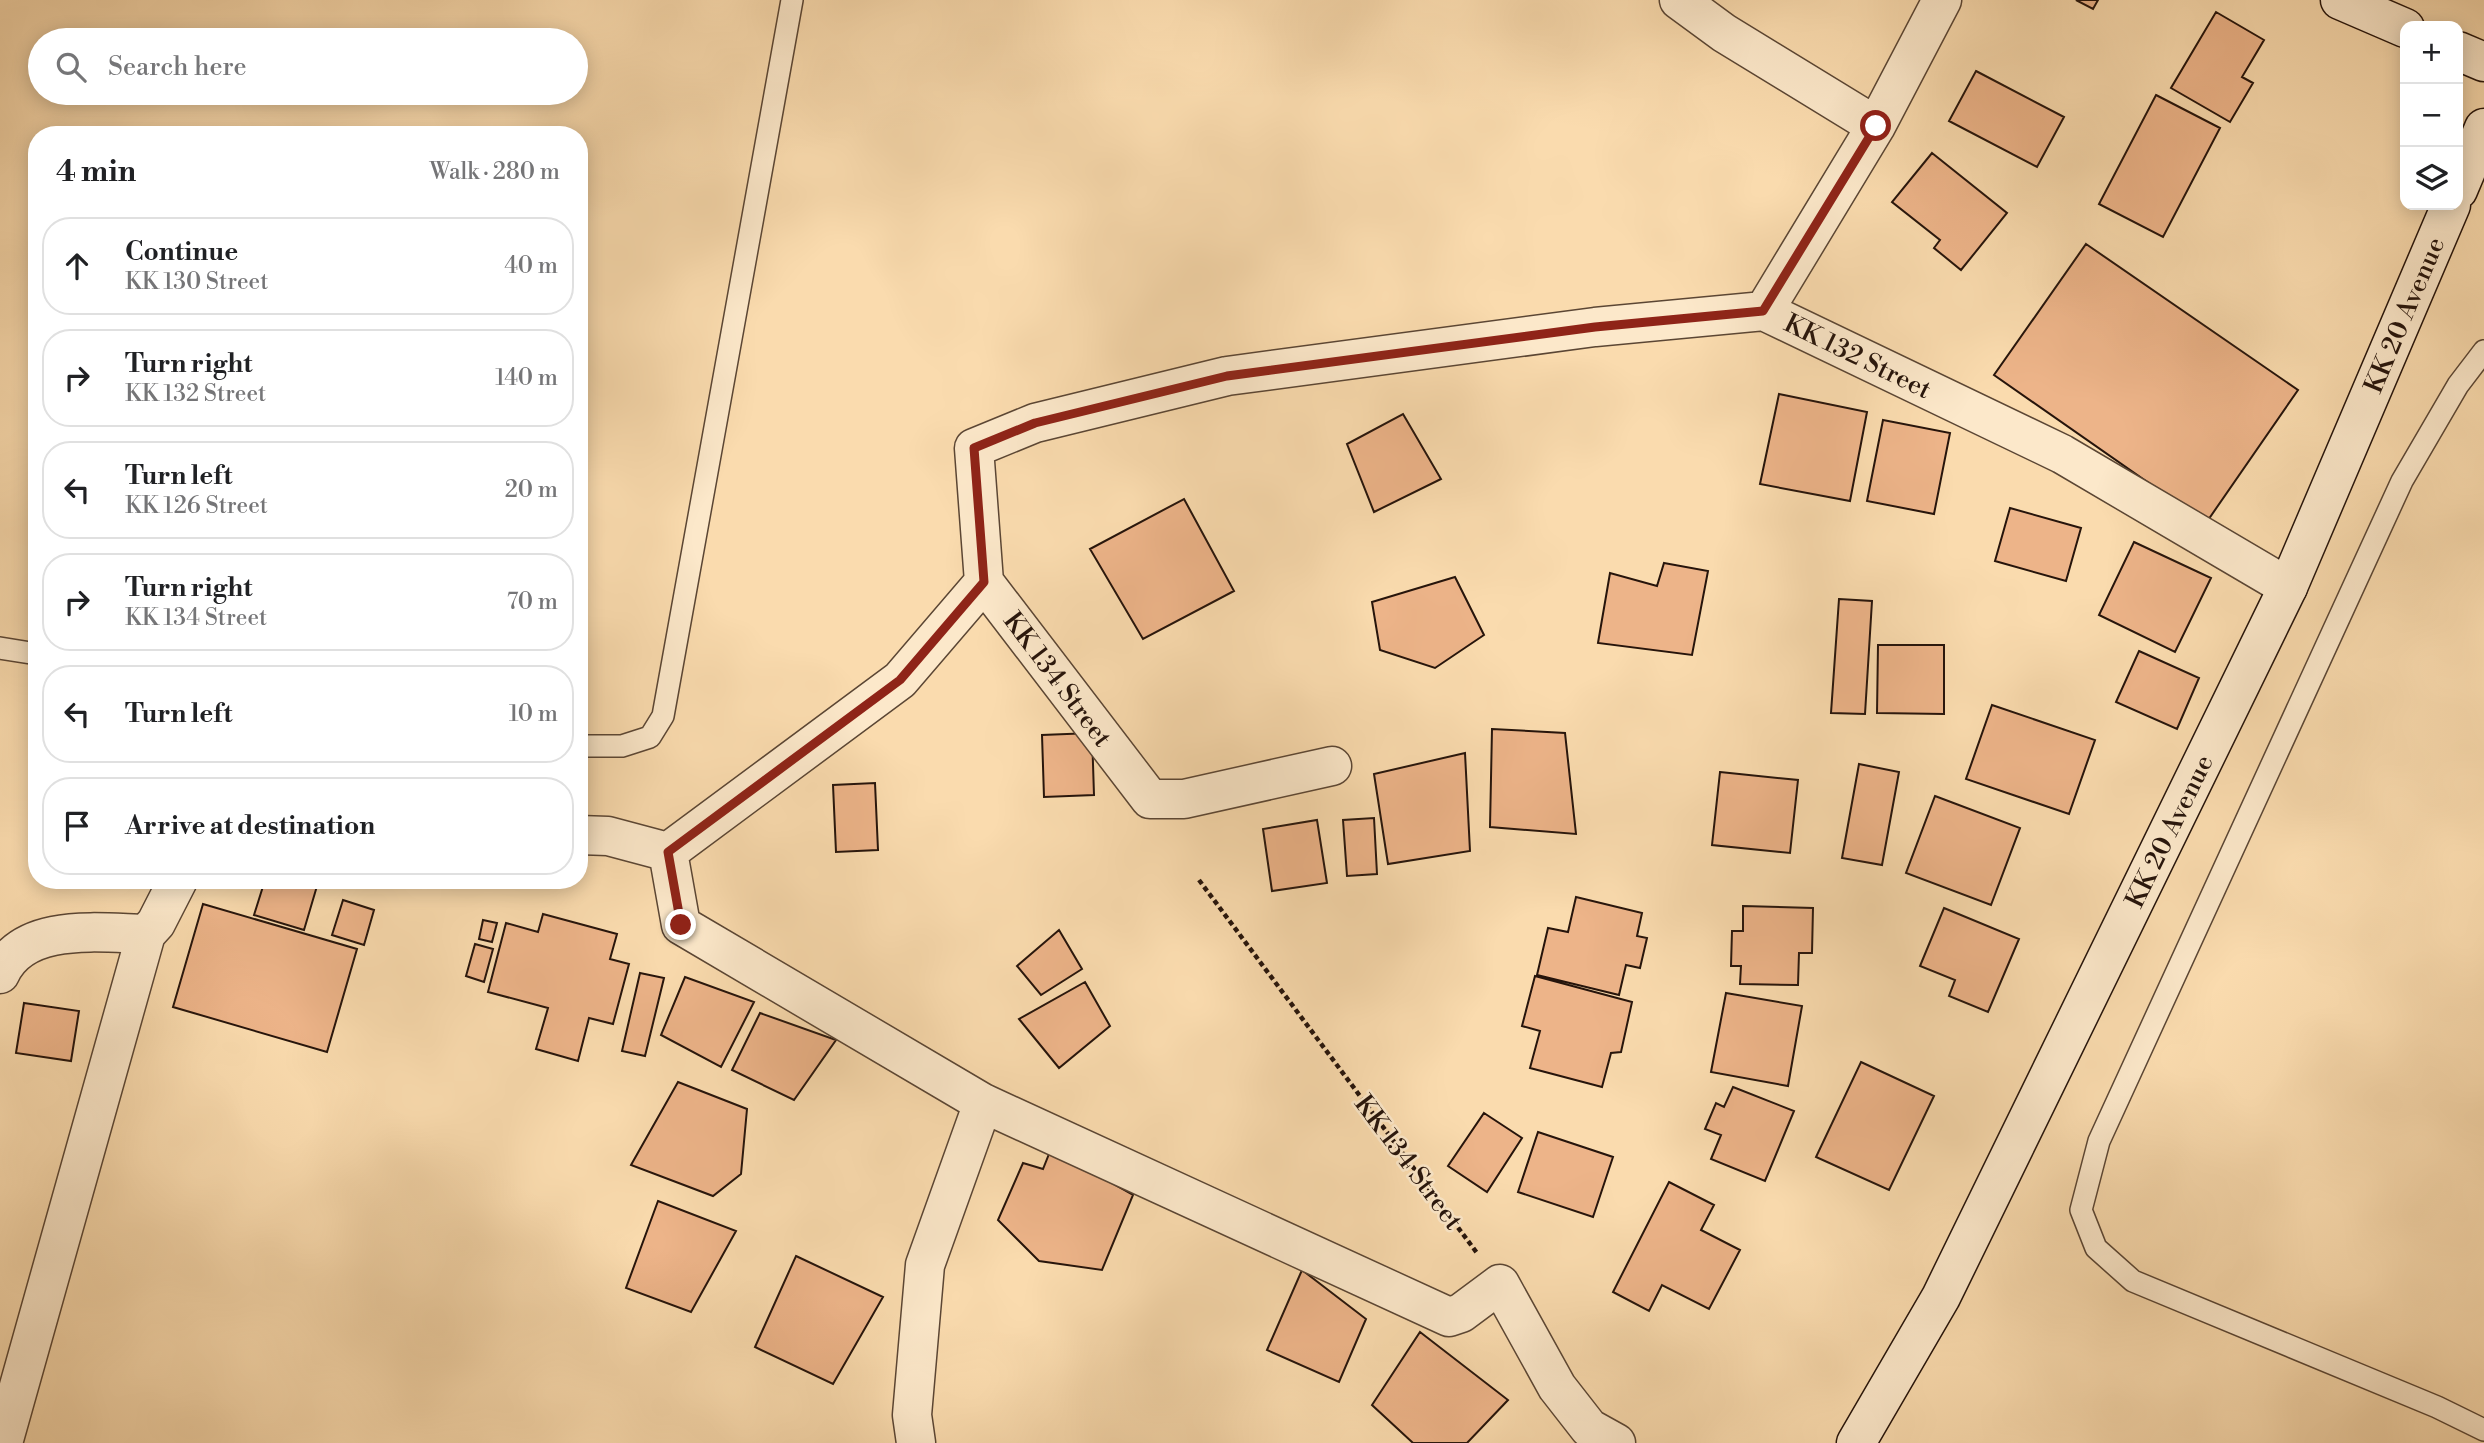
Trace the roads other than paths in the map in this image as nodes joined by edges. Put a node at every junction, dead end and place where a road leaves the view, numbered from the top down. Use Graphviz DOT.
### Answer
graph roads {
  1 [pos="792,0"];
  2 [pos="1679,0"];
  3 [pos="1942,0"];
  4 [pos="2340,0"];
  5 [pos="2400,26"];
  6 [pos="2463,53"];
  7 [pos="2484,62"];
  8 [pos="1876,126"];
  9 [pos="2484,128"];
  10 [pos="2463,178"];
  11 [pos="2449,210"];
  12 [pos="1763,311"];
  13 [pos="2484,351"];
  14 [pos="984,582"];
  15 [pos="2288,587"];
  16 [pos="0,648"];
  17 [pos="28,653"];
  18 [pos="588,746"];
  19 [pos="1332,766"];
  20 [pos="588,835"];
  21 [pos="668,852"];
  22 [pos="173,889"];
  23 [pos="146,934"];
  24 [pos="0,974"];
  25 [pos="984,1103"];
  26 [pos="2484,1430"];
  27 [pos="3,1443"];
  28 [pos="916,1443"];
  29 [pos="1616,1443"];
  30 [pos="1856,1443"];
  1 -- 18 [label="lane"];
  2 -- 8 [label="street"];
  3 -- 8 [label="street"];
  4 -- 5 [label="street"];
  6 -- 7 [label="street"];
  8 -- 12 [label="street"];
  9 -- 10 [label="street"];
  11 -- 15 [label="street, KK 20 Avenue"];
  12 -- 14 [label="street, KK 132 Street"];
  12 -- 15 [label="street, KK 132 Street"];
  13 -- 26 [label="lane"];
  14 -- 19 [label="street, KK 134 Street"];
  14 -- 21 [label="street, KK 134 Street"];
  15 -- 30 [label="street, KK 20 Avenue"];
  16 -- 17 [label="lane"];
  20 -- 21 [label="street"];
  21 -- 25 [label="street"];
  22 -- 23 [label="street"];
  23 -- 24 [label="street"];
  23 -- 27 [label="street"];
  25 -- 28 [label="street"];
  25 -- 29 [label="street"];
}
